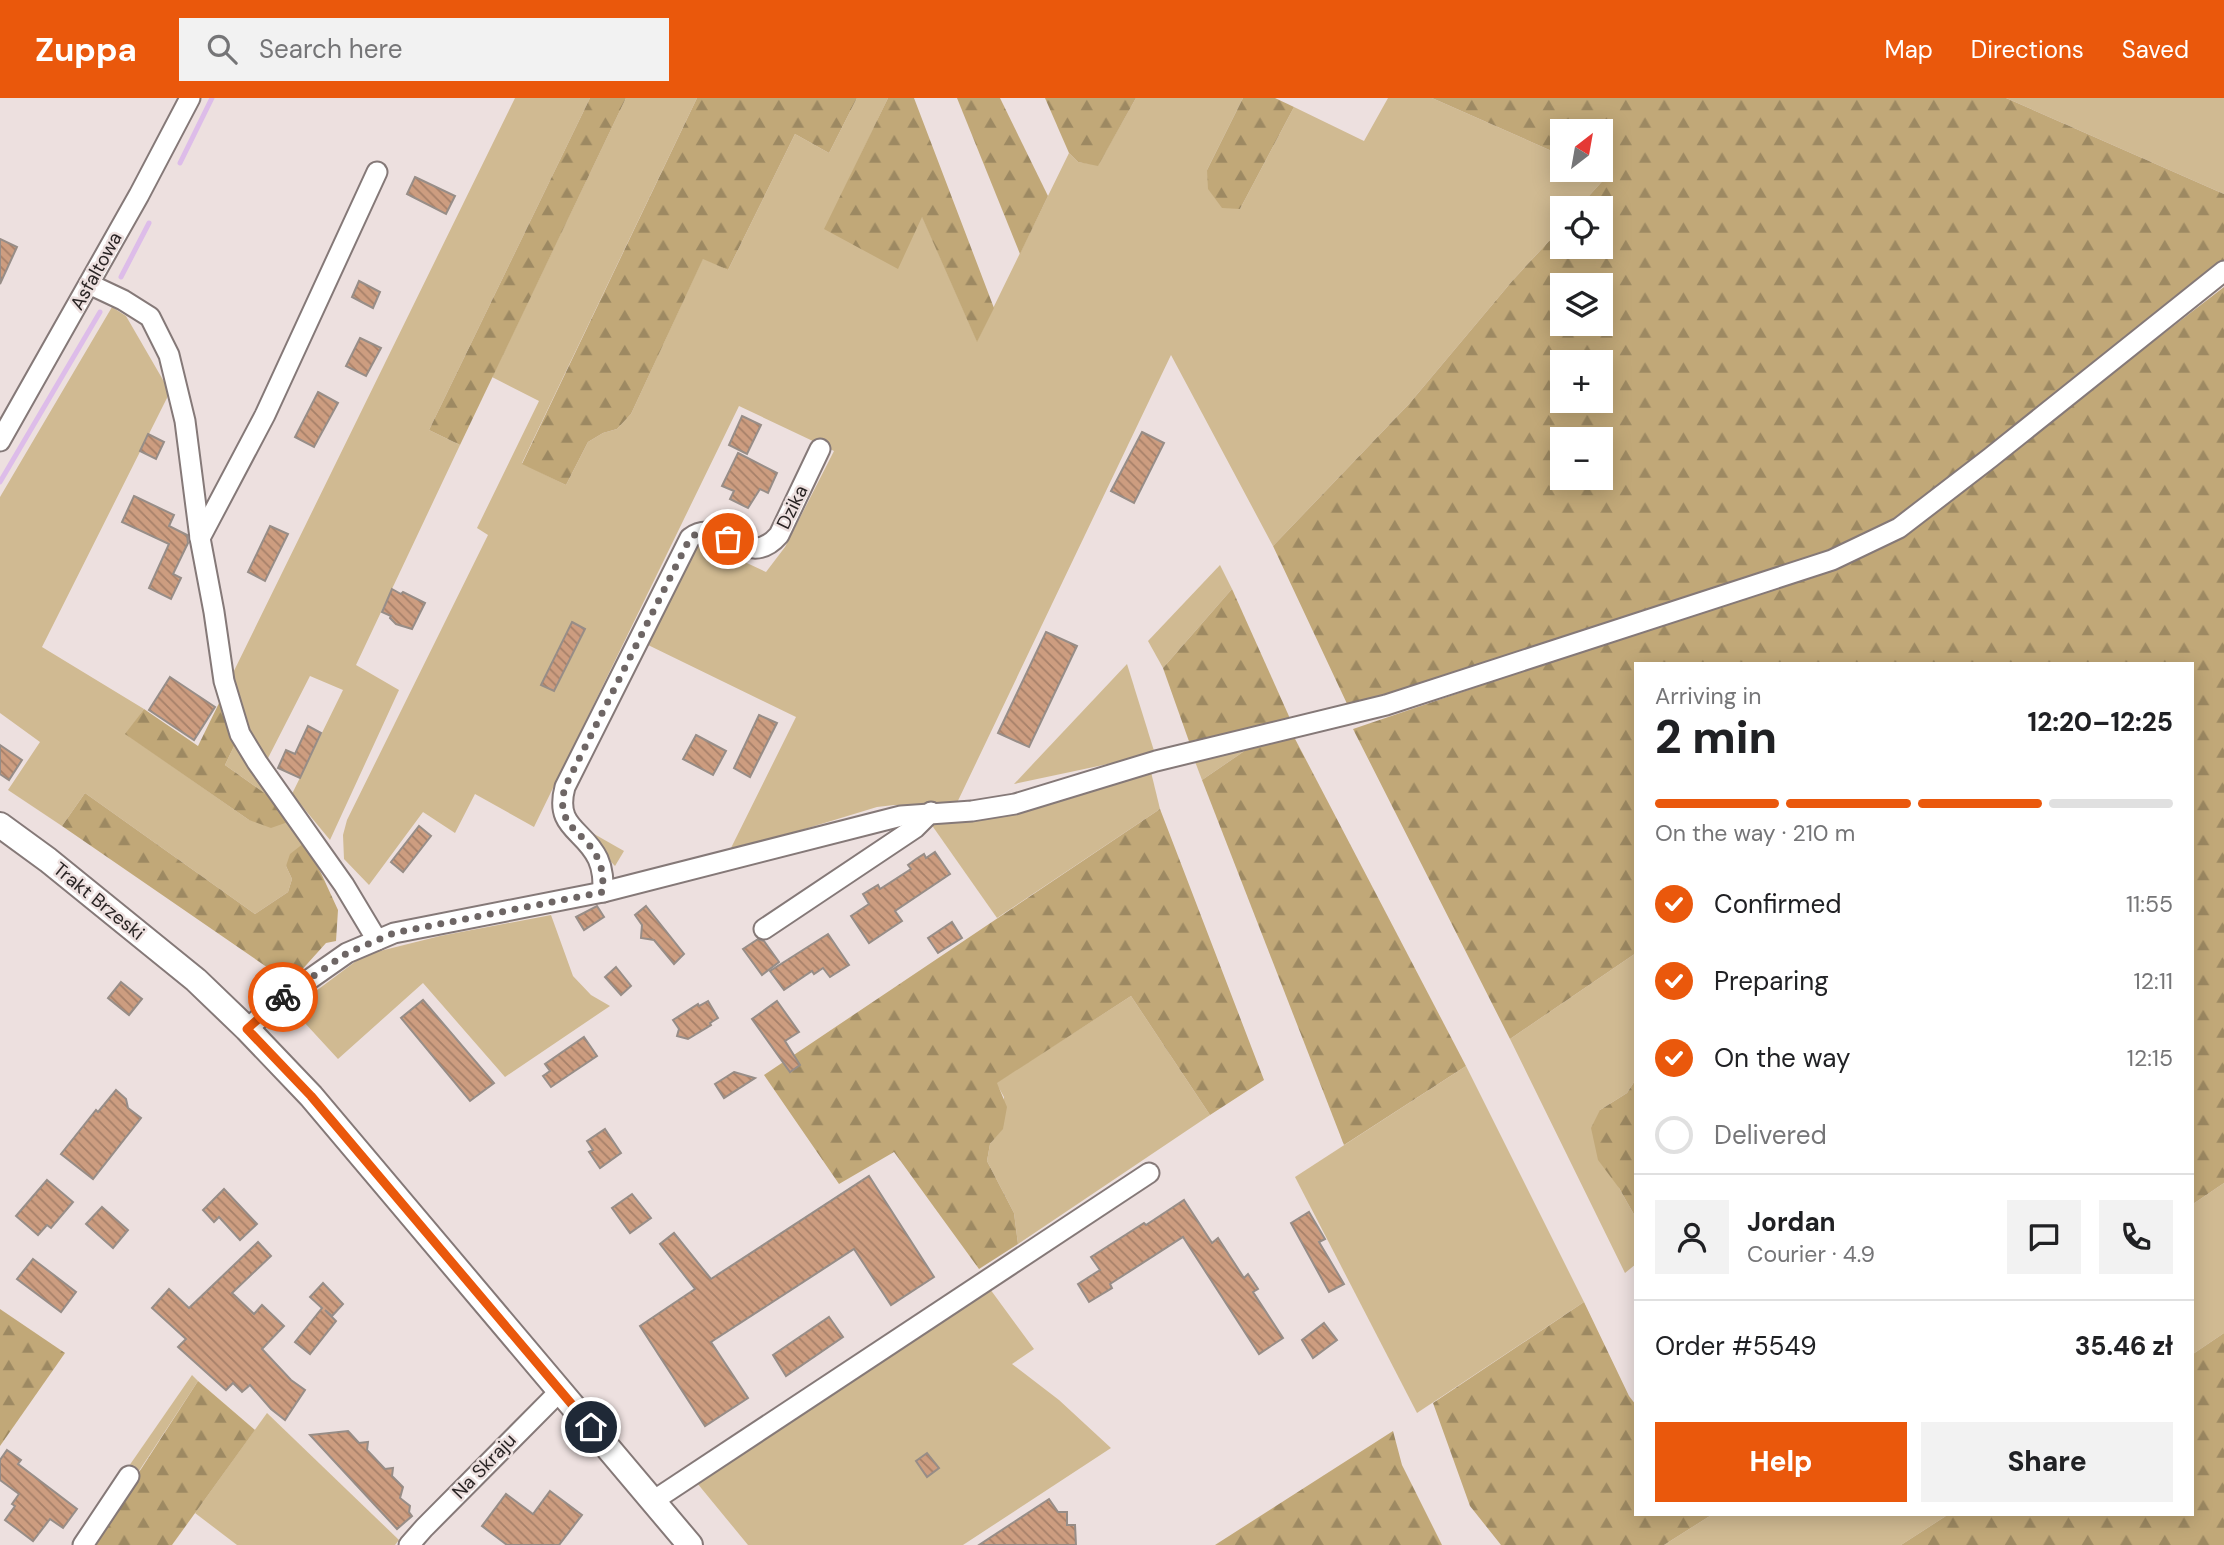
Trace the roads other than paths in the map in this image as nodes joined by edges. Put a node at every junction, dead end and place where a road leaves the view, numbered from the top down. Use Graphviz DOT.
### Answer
graph roads {
  1 [pos="190,98"];
  2 [pos="377,172"];
  3 [pos="2224,271"];
  4 [pos="89,284"];
  5 [pos="0,441"];
  6 [pos="820,449"];
  7 [pos="200,538"];
  8 [pos="932,812"];
  9 [pos="0,825"];
  10 [pos="603,892"];
  11 [pos="764,929"];
  12 [pos="377,940"];
  13 [pos="247,1029"];
  14 [pos="1149,1172"];
  15 [pos="561,1390"];
  16 [pos="129,1476"];
  17 [pos="653,1501"];
  18 [pos="83,1545"];
  19 [pos="409,1545"];
  20 [pos="690,1545"];
  1 -- 4 [label="street, Asfaltowa"];
  2 -- 7 [label="street"];
  3 -- 8 [label="street"];
  4 -- 5 [label="street, Asfaltowa"];
  4 -- 7 [label="street"];
  6 -- 10 [label="street, Dzika"];
  7 -- 12 [label="street"];
  8 -- 10 [label="street"];
  8 -- 11 [label="street"];
  9 -- 13 [label="main road, Trakt Brzeski"];
  10 -- 12 [label="street"];
  12 -- 13 [label="street"];
  13 -- 15 [label="main road, Trakt Brzeski"];
  14 -- 17 [label="street"];
  15 -- 17 [label="main road, Trakt Brzeski"];
  15 -- 19 [label="street, Na Skraju"];
  16 -- 18 [label="street"];
  17 -- 20 [label="main road, Trakt Brzeski"];
}
